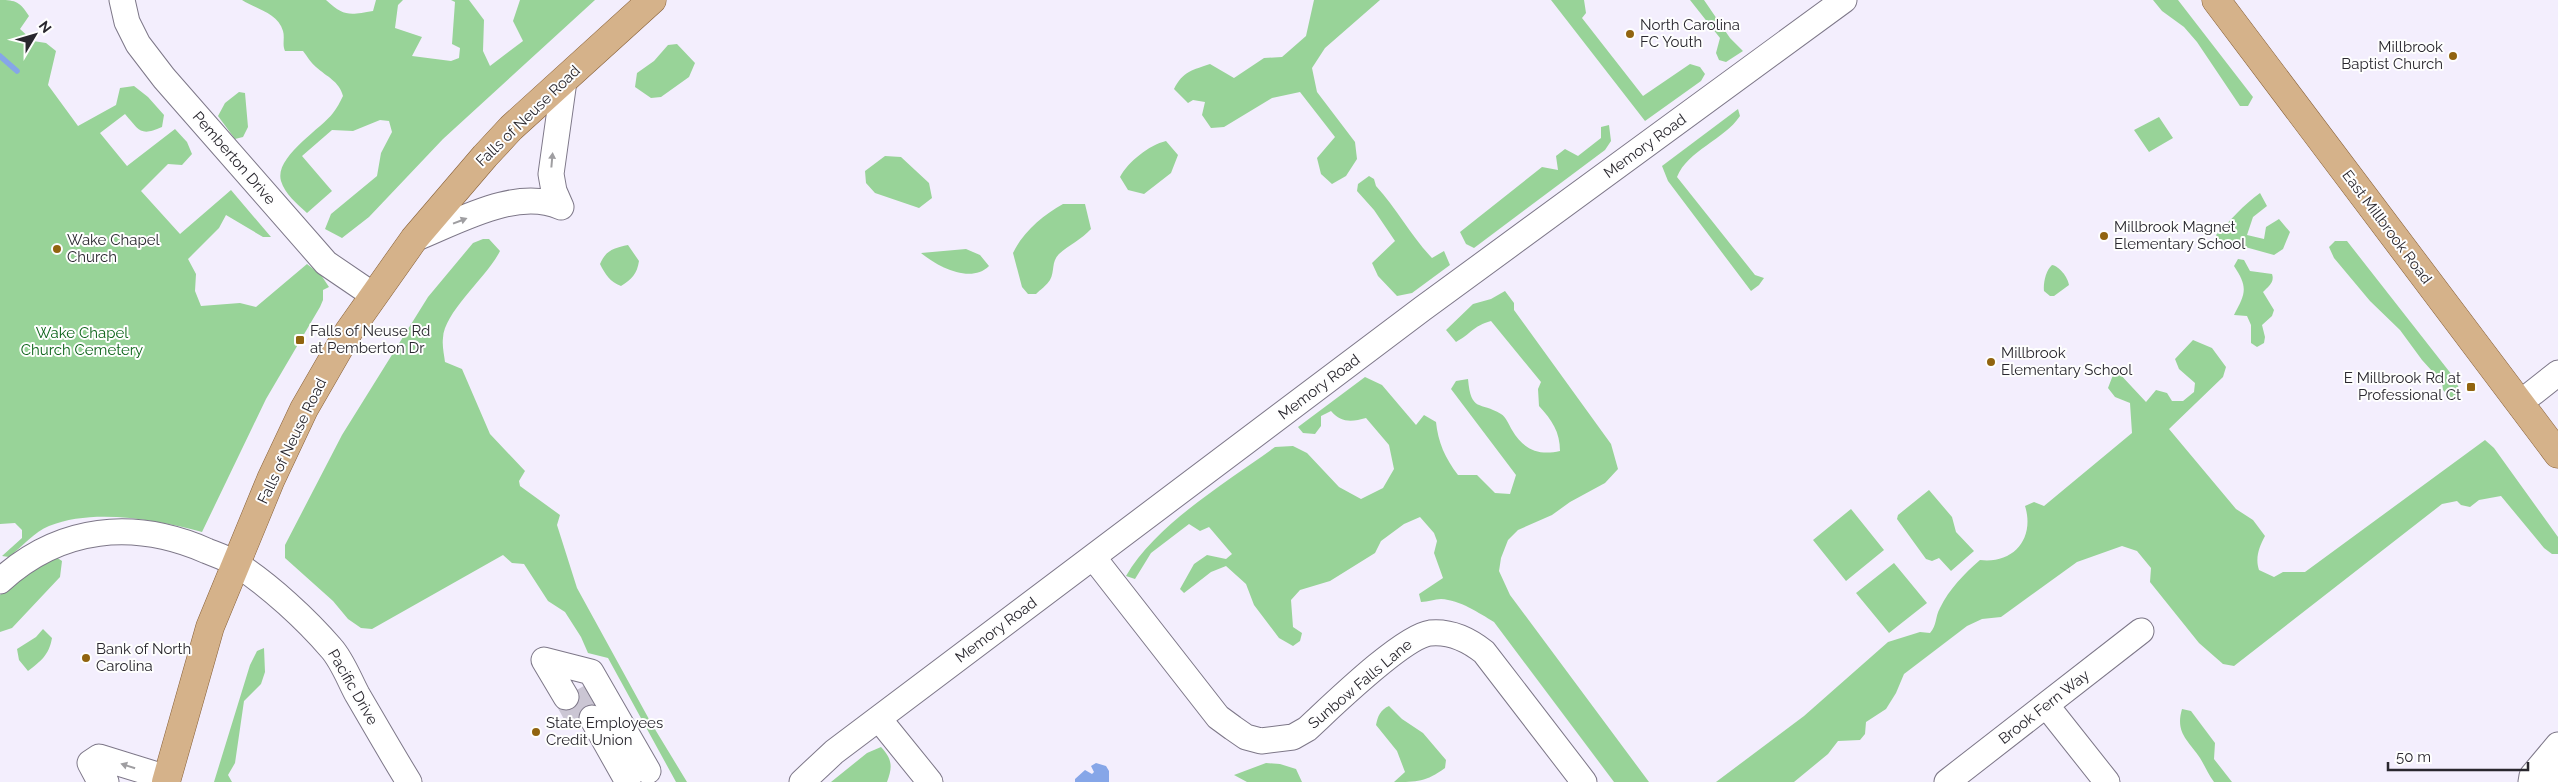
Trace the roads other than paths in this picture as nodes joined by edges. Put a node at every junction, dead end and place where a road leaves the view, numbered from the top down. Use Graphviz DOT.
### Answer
graph roads {
  1 [pos="122,0"];
  2 [pos="652,0"];
  3 [pos="1844,0"];
  4 [pos="2216,0"];
  5 [pos="564,81"];
  6 [pos="414,239"];
  7 [pos="372,295"];
  8 [pos="2558,373"];
  9 [pos="2520,403"];
  10 [pos="2558,454"];
  11 [pos="1093,557"];
  12 [pos="237,564"];
  13 [pos="0,581"];
  14 [pos="2141,631"];
  15 [pos="569,678"];
  16 [pos="2046,705"];
  17 [pos="592,718"];
  18 [pos="879,719"];
  19 [pos="2558,745"];
  20 [pos="2558,775"];
  21 [pos="631,779"];
  22 [pos="166,780"];
  23 [pos="106,782"];
  24 [pos="409,782"];
  25 [pos="802,782"];
  26 [pos="930,782"];
  27 [pos="1584,782"];
  28 [pos="1947,782"];
  29 [pos="2107,782"];
  30 [pos="2530,782"];
  31 [pos="2550,782"];
  1 -- 7 [label="street, Pemberton Drive"];
  2 -- 5 [label="main road, Falls of Neuse Road"];
  3 -- 11 [label="street, Memory Road"];
  4 -- 9 [label="main road, East Millbrook Road"];
  5 -- 6 [label="main road, Falls of Neuse Road"];
  6 -- 5 [label="street, one-way"];
  6 -- 7 [label="main road, Falls of Neuse Road"];
  7 -- 12 [label="main road, Falls of Neuse Road"];
  8 -- 9 [label="street"];
  9 -- 10 [label="main road, East Millbrook Road"];
  11 -- 18 [label="street, Memory Road"];
  11 -- 27 [label="street, Sunbow Falls Lane"];
  12 -- 13 [label="street, Pacific Drive"];
  12 -- 22 [label="main road, Falls of Neuse Road"];
  12 -- 24 [label="street, Pacific Drive"];
  14 -- 16 [label="street, Brook Fern Way"];
  15 -- 21 [label="street"];
  16 -- 28 [label="street, Brook Fern Way"];
  16 -- 29 [label="street"];
  17 -- 21 [label="street"];
  18 -- 25 [label="street, Memory Road"];
  18 -- 26 [label="street"];
  19 -- 30 [label="street"];
  20 -- 31 [label="street"];
  22 -- 23 [label="street, one-way"];
}
